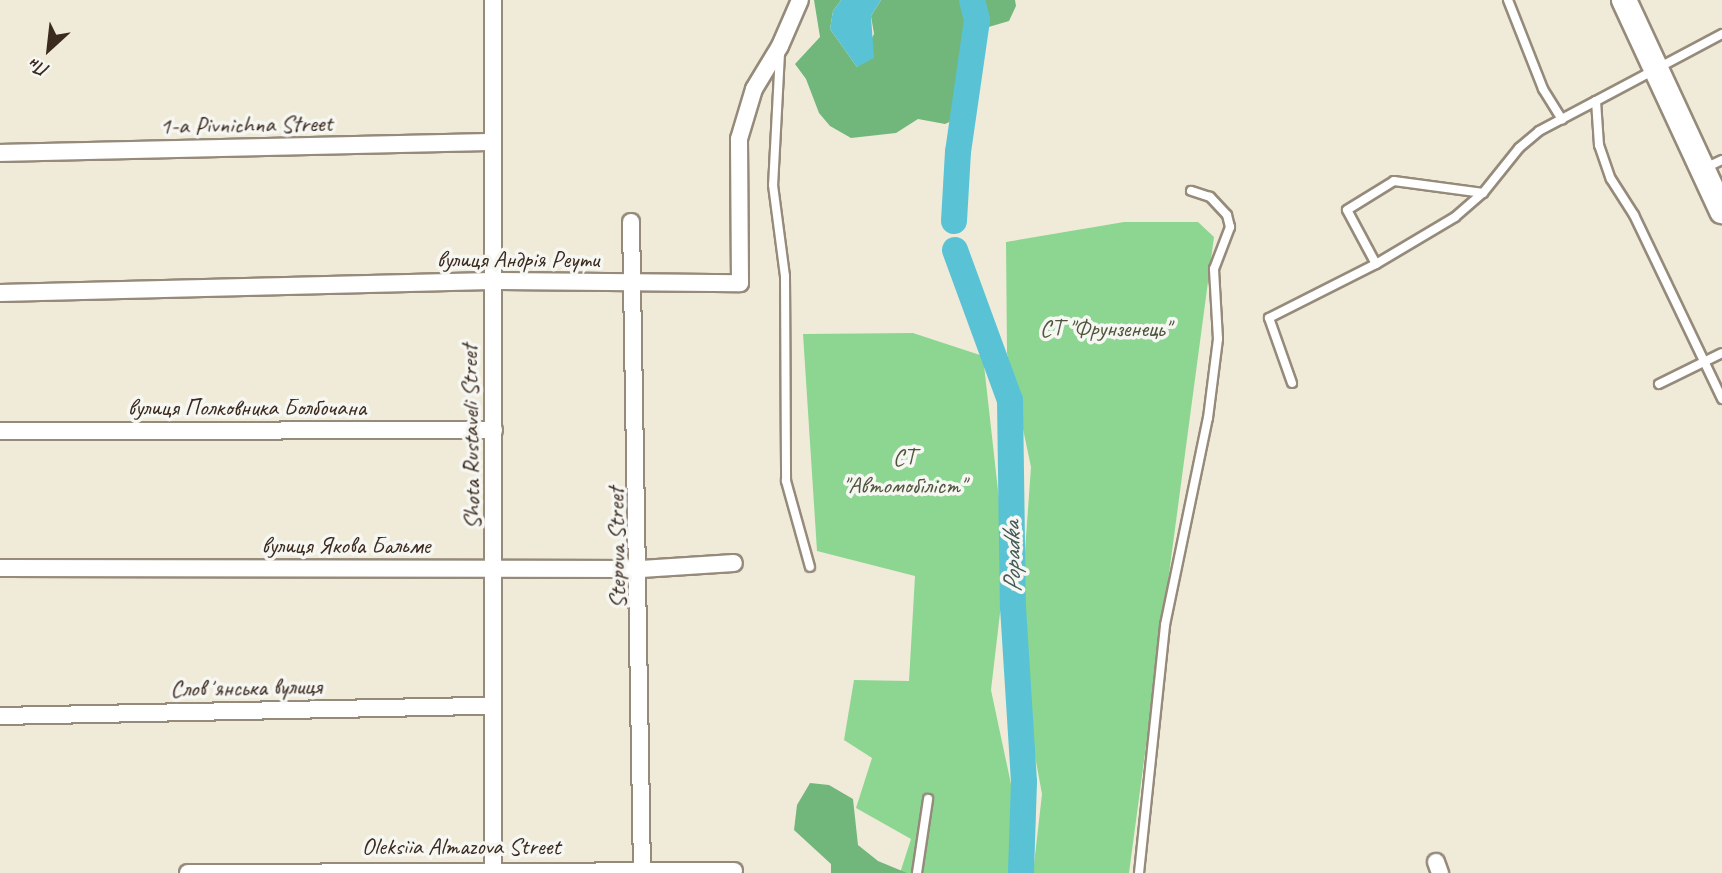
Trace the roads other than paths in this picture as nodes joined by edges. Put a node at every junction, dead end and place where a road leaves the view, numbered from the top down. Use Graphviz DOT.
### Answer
graph roads {
  1 [pos="493,0"];
  2 [pos="800,0"];
  3 [pos="1508,0"];
  4 [pos="1624,0"];
  5 [pos="1722,34"];
  6 [pos="780,46"];
  7 [pos="1656,66"];
  8 [pos="1596,101"];
  9 [pos="1562,119"];
  10 [pos="492,142"];
  11 [pos="0,153"];
  12 [pos="1712,164"];
  13 [pos="1191,191"];
  14 [pos="1483,193"];
  15 [pos="1722,211"];
  16 [pos="631,222"];
  17 [pos="1376,264"];
  18 [pos="491,281"];
  19 [pos="632,283"];
  20 [pos="0,293"];
  21 [pos="1722,352"];
  22 [pos="1704,361"];
  23 [pos="1292,383"];
  24 [pos="1659,384"];
  25 [pos="1722,399"];
  26 [pos="494,430"];
  27 [pos="0,431"];
  28 [pos="734,563"];
  29 [pos="810,567"];
  30 [pos="0,568"];
  31 [pos="495,569"];
  32 [pos="641,569"];
  33 [pos="493,706"];
  34 [pos="0,716"];
  35 [pos="928,799"];
  36 [pos="493,871"];
  37 [pos="734,871"];
  38 [pos="642,872"];
  39 [pos="188,873"];
  40 [pos="917,873"];
  41 [pos="1139,873"];
  1 -- 10 [label="street, Shota Rustaveli Street"];
  2 -- 6 [label="street, вулиця Андрія Реути"];
  3 -- 9 [label="lane"];
  4 -- 7 [label="main road"];
  5 -- 7 [label="lane"];
  6 -- 19 [label="street, вулиця Андрія Реути"];
  6 -- 29 [label="lane"];
  7 -- 8 [label="lane"];
  7 -- 12 [label="main road"];
  8 -- 9 [label="lane"];
  8 -- 22 [label="lane"];
  9 -- 14 [label="lane"];
  10 -- 11 [label="street, 1-a Pivnichna Street"];
  10 -- 18 [label="street, Shota Rustaveli Street"];
  12 -- 15 [label="main road"];
  13 -- 41 [label="lane"];
  14 -- 17 [label="lane"];
  14 -- 17 [label="lane"];
  16 -- 19 [label="street, Stepova Street"];
  17 -- 23 [label="lane"];
  18 -- 19 [label="street, вулиця Андрія Реути"];
  18 -- 20 [label="street, вулиця Андрія Реути"];
  18 -- 26 [label="street, Shota Rustaveli Street"];
  19 -- 32 [label="street, Stepova Street"];
  21 -- 22 [label="lane"];
  22 -- 24 [label="lane"];
  22 -- 25 [label="lane"];
  26 -- 27 [label="street, вулиця Полковника Болбочана"];
  26 -- 31 [label="street, Shota Rustaveli Street"];
  28 -- 32 [label="street, вулиця Якова Бальме"];
  30 -- 31 [label="street, вулиця Якова Бальме"];
  31 -- 32 [label="street, вулиця Якова Бальме"];
  31 -- 33 [label="street, Shota Rustaveli Street"];
  32 -- 38 [label="street, Stepova Street"];
  33 -- 34 [label="street, Словʼянська вулиця"];
  33 -- 36 [label="street, Shota Rustaveli Street"];
  35 -- 40 [label="lane"];
  36 -- 38 [label="street, Oleksiia Almazova Street"];
  36 -- 39 [label="street, Oleksiia Almazova Street"];
  37 -- 38 [label="street, Oleksiia Almazova Street"];
}
